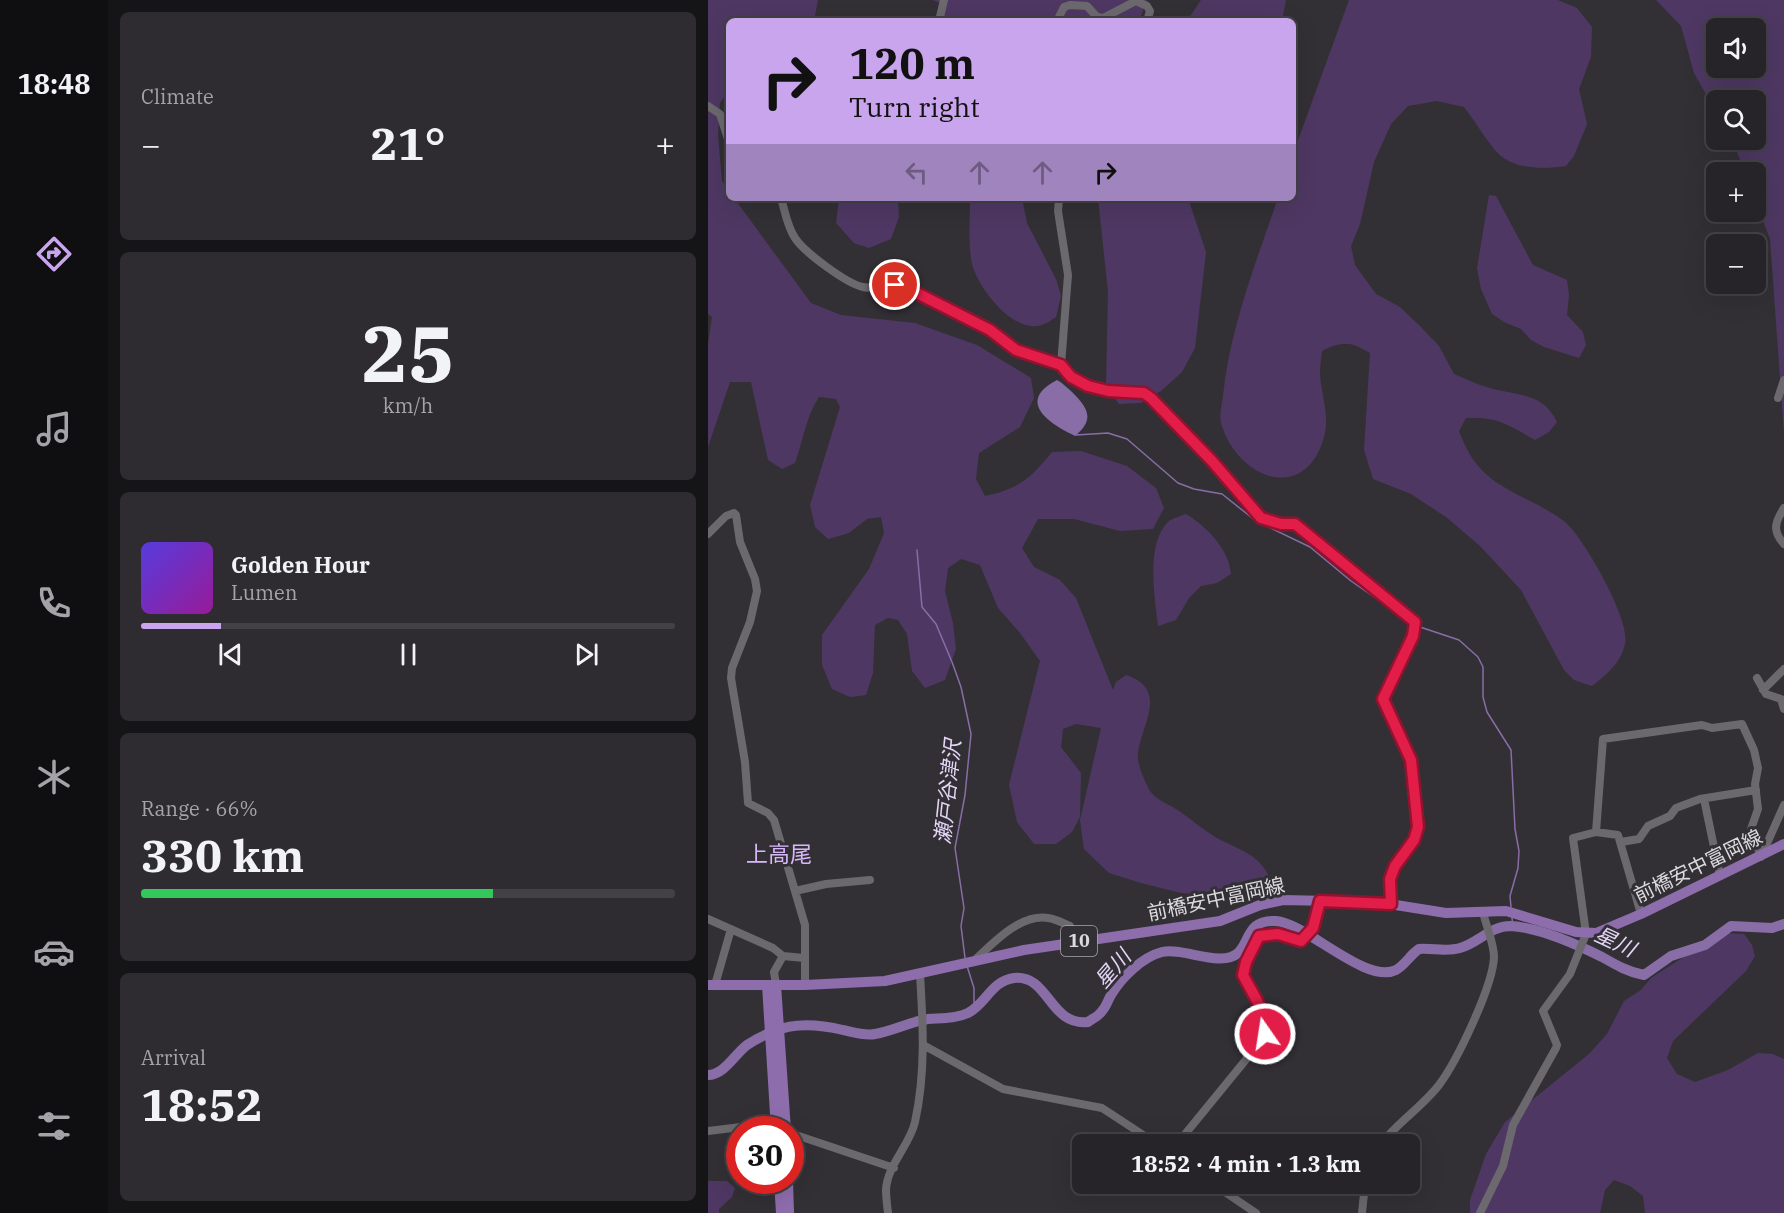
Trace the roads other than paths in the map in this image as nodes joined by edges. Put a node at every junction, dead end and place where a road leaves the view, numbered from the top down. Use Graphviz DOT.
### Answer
graph roads {
  1 [pos="944,0"];
  2 [pos="940,18"];
  3 [pos="1059,18"];
  4 [pos="1103,18"];
  5 [pos="1103,18"];
  6 [pos="1148,18"];
  7 [pos="708,106"];
  8 [pos="726,133"];
  9 [pos="782,201"];
  10 [pos="1059,201"];
  11 [pos="1061,365"];
  12 [pos="1784,380"];
  13 [pos="1778,398"];
  14 [pos="1784,508"];
  15 [pos="708,534"];
  16 [pos="1784,544"];
  17 [pos="1784,669"];
  18 [pos="1757,678"];
  19 [pos="1764,690"];
  20 [pos="1784,709"];
  21 [pos="1756,790"];
  22 [pos="1704,799"];
  23 [pos="1784,805"];
  24 [pos="1596,832"];
  25 [pos="1622,842"];
  26 [pos="1784,844"];
  27 [pos="1761,857"];
  28 [pos="1720,876"];
  29 [pos="870,880"];
  30 [pos="795,891"];
  31 [pos="1320,901"];
  32 [pos="1391,904"];
  33 [pos="1641,914"];
  34 [pos="1484,917"];
  35 [pos="708,919"];
  36 [pos="731,929"];
  37 [pos="1586,934"];
  38 [pos="1072,942"];
  39 [pos="783,956"];
  40 [pos="804,958"];
  41 [pos="976,959"];
  42 [pos="920,974"];
  43 [pos="771,985"];
  44 [pos="805,985"];
  45 [pos="712,986"];
  46 [pos="925,1046"];
  47 [pos="778,1116"];
  48 [pos="726,1129"];
  49 [pos="708,1131"];
  50 [pos="1142,1134"];
  51 [pos="1185,1134"];
  52 [pos="1391,1134"];
  53 [pos="804,1138"];
  54 [pos="894,1168"];
  55 [pos="779,1194"];
  56 [pos="788,1194"];
  57 [pos="1228,1194"];
  58 [pos="1364,1194"];
  59 [pos="781,1213"];
  60 [pos="789,1213"];
  61 [pos="888,1213"];
  62 [pos="1256,1213"];
  63 [pos="1362,1213"];
  64 [pos="1480,1213"];
  1 -- 2 [label="street"];
  3 -- 5 [label="street"];
  4 -- 6 [label="street"];
  7 -- 8 [label="street"];
  9 -- 11 [label="street"];
  10 -- 11 [label="street"];
  11 -- 32 [label="street"];
  12 -- 13 [label="street"];
  14 -- 16 [label="street"];
  15 -- 30 [label="street"];
  17 -- 19 [label="street"];
  18 -- 19 [label="street"];
  19 -- 20 [label="street"];
  21 -- 22 [label="street"];
  21 -- 24 [label="street"];
  21 -- 27 [label="street"];
  22 -- 25 [label="street"];
  22 -- 28 [label="street"];
  23 -- 27 [label="street"];
  24 -- 25 [label="street"];
  24 -- 37 [label="street"];
  25 -- 33 [label="street"];
  26 -- 27 [label="main road, 前橋安中富岡線"];
  27 -- 28 [label="main road, 前橋安中富岡線"];
  28 -- 33 [label="main road, 前橋安中富岡線"];
  29 -- 30 [label="street"];
  30 -- 40 [label="street"];
  31 -- 32 [label="main road, 前橋安中富岡線 / 10"];
  31 -- 38 [label="main road, 前橋安中富岡線 / 10"];
  31 -- 51 [label="street"];
  32 -- 34 [label="main road, 前橋安中富岡線 / 10"];
  33 -- 37 [label="main road, 前橋安中富岡線"];
  34 -- 37 [label="main road, 前橋安中富岡線 / 10"];
  34 -- 52 [label="street"];
  35 -- 36 [label="street"];
  36 -- 39 [label="street"];
  36 -- 45 [label="street"];
  37 -- 64 [label="street"];
  38 -- 41 [label="main road, 前橋安中富岡線 / 10"];
  38 -- 41 [label="street"];
  39 -- 40 [label="street"];
  39 -- 43 [label="street"];
  40 -- 44 [label="street"];
  41 -- 42 [label="main road, 前橋安中富岡線 / 10"];
  42 -- 44 [label="main road, 前橋安中富岡線 / 10"];
  42 -- 46 [label="street"];
  43 -- 44 [label="main road, 前橋安中富岡線 / 10"];
  43 -- 45 [label="main road, 前橋安中富岡線 / 10"];
  43 -- 47 [label="main road"];
  46 -- 50 [label="street"];
  46 -- 54 [label="street"];
  48 -- 49 [label="street"];
  53 -- 54 [label="street"];
  54 -- 61 [label="street"];
  55 -- 59 [label="main road"];
  56 -- 60 [label="main road"];
  57 -- 62 [label="street"];
  58 -- 63 [label="street"];
}
